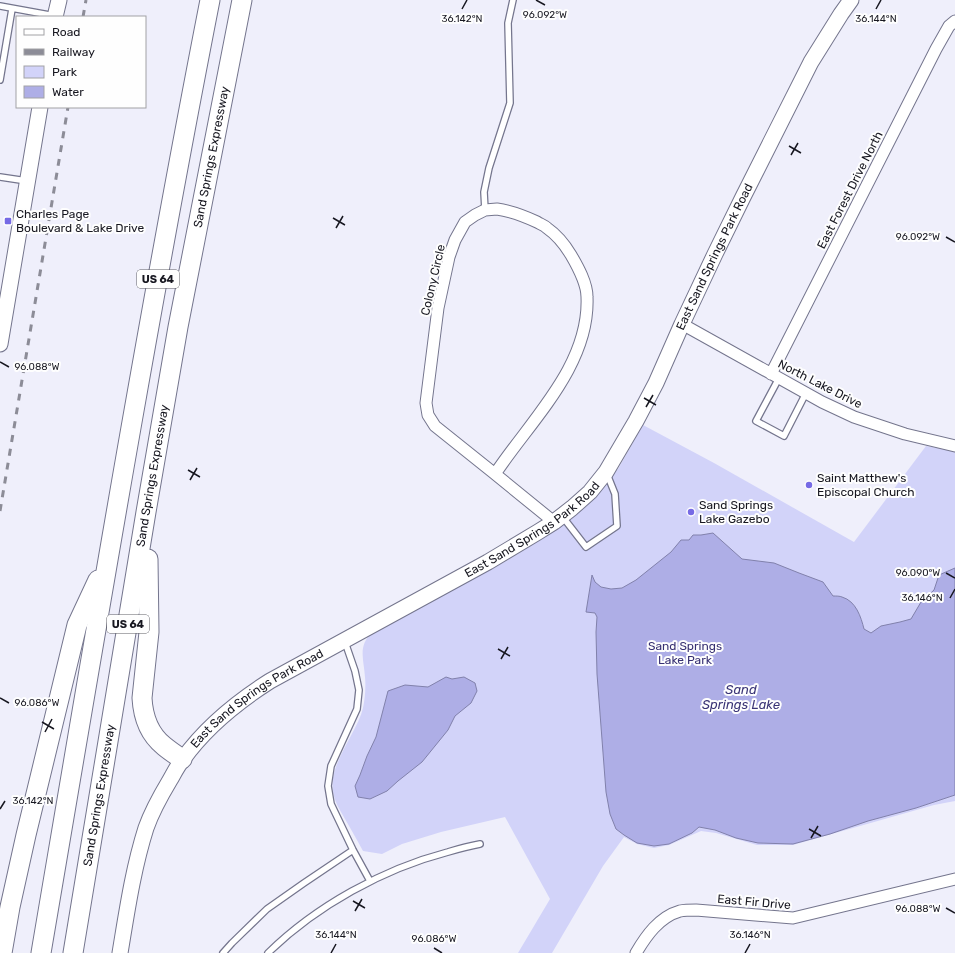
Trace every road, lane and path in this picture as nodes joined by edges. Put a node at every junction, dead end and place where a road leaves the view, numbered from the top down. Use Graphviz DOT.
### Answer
graph roads {
  1 [pos="59,0"];
  2 [pos="210,0"];
  3 [pos="242,0"];
  4 [pos="513,0"];
  5 [pos="851,0"];
  6 [pos="0,6"];
  7 [pos="12,9"];
  8 [pos="50,16"];
  9 [pos="55,16"];
  10 [pos="955,21"];
  11 [pos="0,80"];
  12 [pos="40,108"];
  13 [pos="0,177"];
  14 [pos="28,181"];
  15 [pos="485,210"];
  16 [pos="682,324"];
  17 [pos="0,344"];
  18 [pos="775,376"];
  19 [pos="806,393"];
  20 [pos="955,446"];
  21 [pos="606,472"];
  22 [pos="495,474"];
  23 [pos="146,512"];
  24 [pos="558,519"];
  25 [pos="108,559"];
  26 [pos="344,640"];
  27 [pos="182,759"];
  28 [pos="480,844"];
  29 [pos="353,850"];
  30 [pos="955,878"];
  31 [pos="370,881"];
  32 [pos="2,953"];
  33 [pos="41,953"];
  34 [pos="74,953"];
  35 [pos="120,953"];
  36 [pos="223,953"];
  37 [pos="268,953"];
  38 [pos="636,953"];
  1 -- 9 [label="street"];
  2 -- 25 [label="highway, US 64"];
  3 -- 23 [label="highway, Sand Springs Expressway / US 64"];
  4 -- 15 [label="lane"];
  5 -- 16 [label="street, East Sand Springs Park Road"];
  6 -- 7 [label="lane"];
  7 -- 8 [label="lane"];
  7 -- 11 [label="lane"];
  10 -- 18 [label="street, East Forest Drive North"];
  12 -- 14 [label="street"];
  13 -- 14 [label="lane"];
  14 -- 17 [label="street"];
  15 -- 22 [label="street, Colony Circle"];
  15 -- 22 [label="street, Colony Circle"];
  16 -- 18 [label="street, North Lake Drive"];
  16 -- 21 [label="street, East Sand Springs Park Road"];
  18 -- 19 [label="street, North Lake Drive"];
  18 -- 19 [label="lane"];
  19 -- 20 [label="street, North Lake Drive"];
  21 -- 24 [label="street, East Sand Springs Park Road"];
  21 -- 24 [label="lane"];
  22 -- 24 [label="street, Colony Circle"];
  23 -- 27 [label="highway"];
  23 -- 34 [label="highway, Sand Springs Expressway / US 64"];
  24 -- 26 [label="street, East Sand Springs Park Road"];
  25 -- 32 [label="highway"];
  25 -- 33 [label="highway, US 64"];
  26 -- 27 [label="street, East Sand Springs Park Road"];
  26 -- 29 [label="lane"];
  27 -- 35 [label="street, East Sand Springs Park Road"];
  28 -- 31 [label="lane"];
  29 -- 31 [label="lane"];
  29 -- 36 [label="lane"];
  30 -- 38 [label="street, East Fir Drive"];
  31 -- 37 [label="lane"];
}
